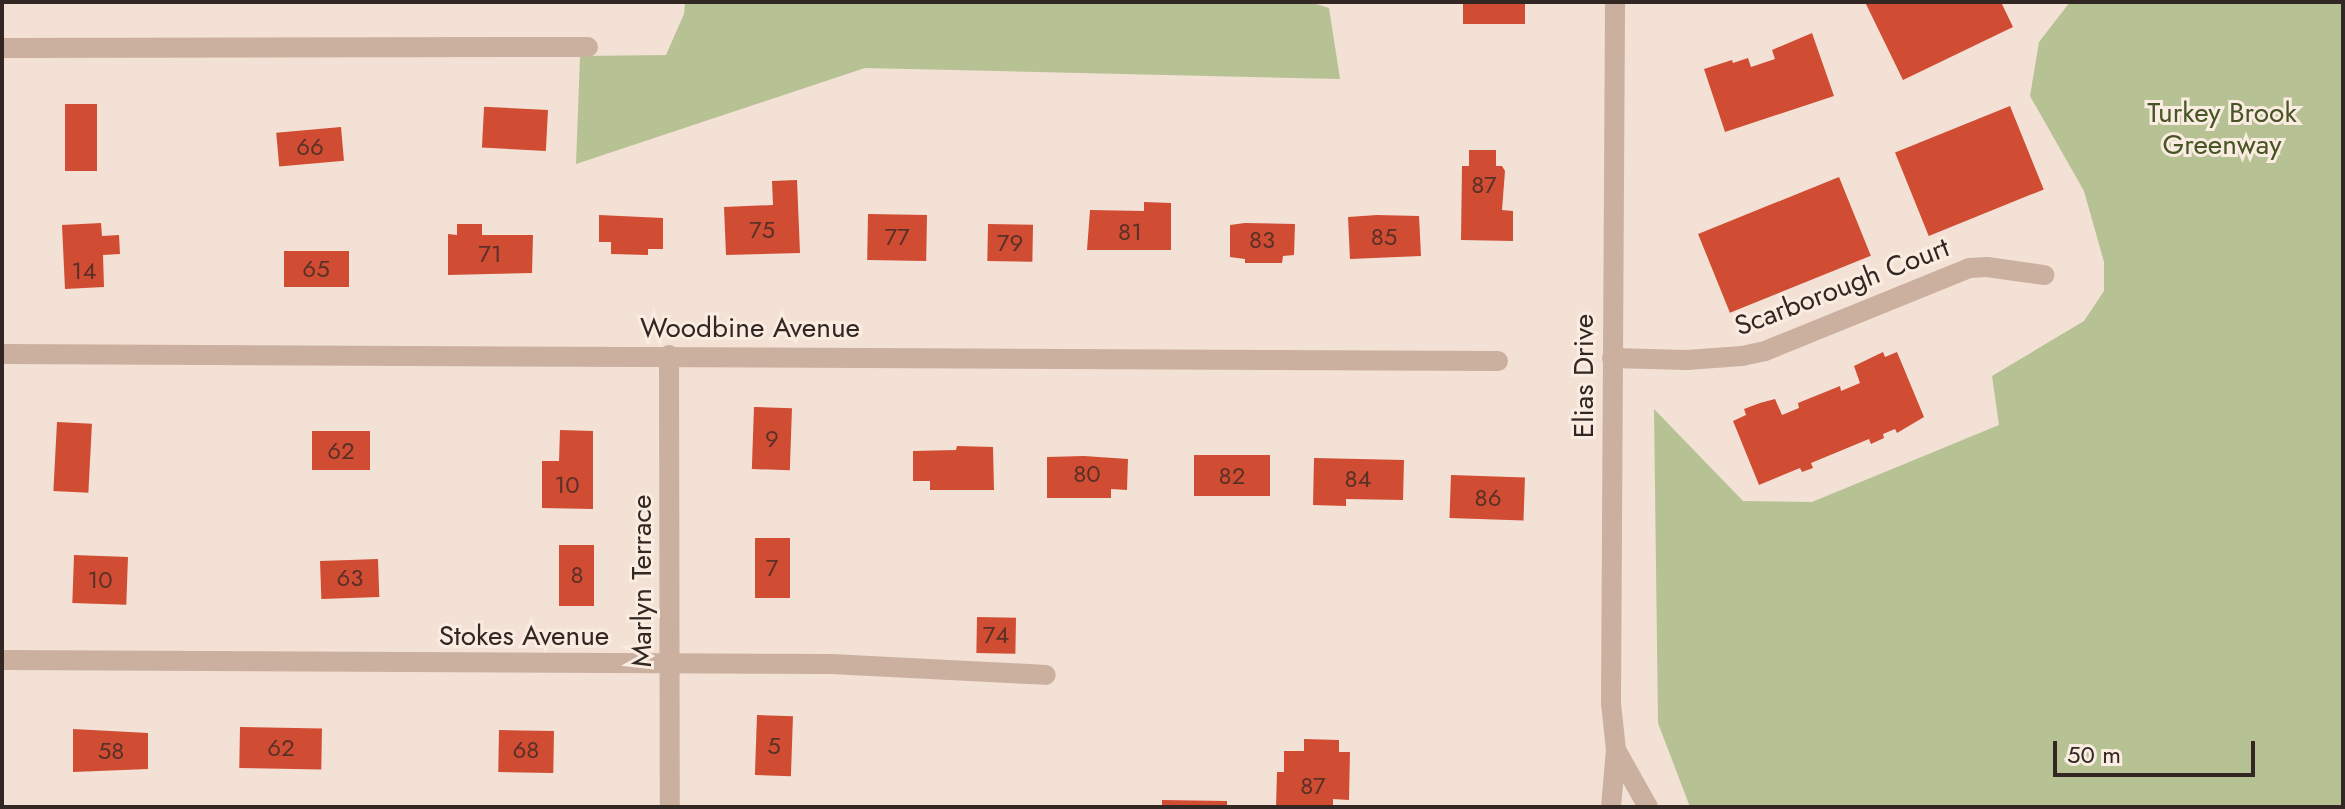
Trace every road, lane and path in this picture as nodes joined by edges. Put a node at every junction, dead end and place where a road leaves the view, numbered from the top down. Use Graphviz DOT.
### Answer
graph roads {
  1 [pos="1615,2"];
  2 [pos="588,47"];
  3 [pos="2,48"];
  4 [pos="2044,275"];
  5 [pos="2,354"];
  6 [pos="669,355"];
  7 [pos="1612,358"];
  8 [pos="1498,361"];
  9 [pos="2,660"];
  10 [pos="670,665"];
  11 [pos="1046,675"];
  12 [pos="1616,750"];
  13 [pos="670,807"];
  14 [pos="1611,807"];
  15 [pos="1648,807"];
  1 -- 7 [label="street, Elias Drive"];
  2 -- 3 [label="street"];
  4 -- 7 [label="street, Scarborough Court"];
  5 -- 6 [label="street, Woodbine Avenue"];
  6 -- 8 [label="street, Woodbine Avenue"];
  6 -- 10 [label="street, Marlyn Terrace"];
  7 -- 12 [label="street, Elias Drive"];
  9 -- 10 [label="street, Stokes Avenue"];
  10 -- 11 [label="street, Stokes Avenue"];
  10 -- 13 [label="street, Marlyn Terrace"];
  12 -- 14 [label="street, Elias Drive"];
  12 -- 15 [label="street, Elias Drive"];
}
